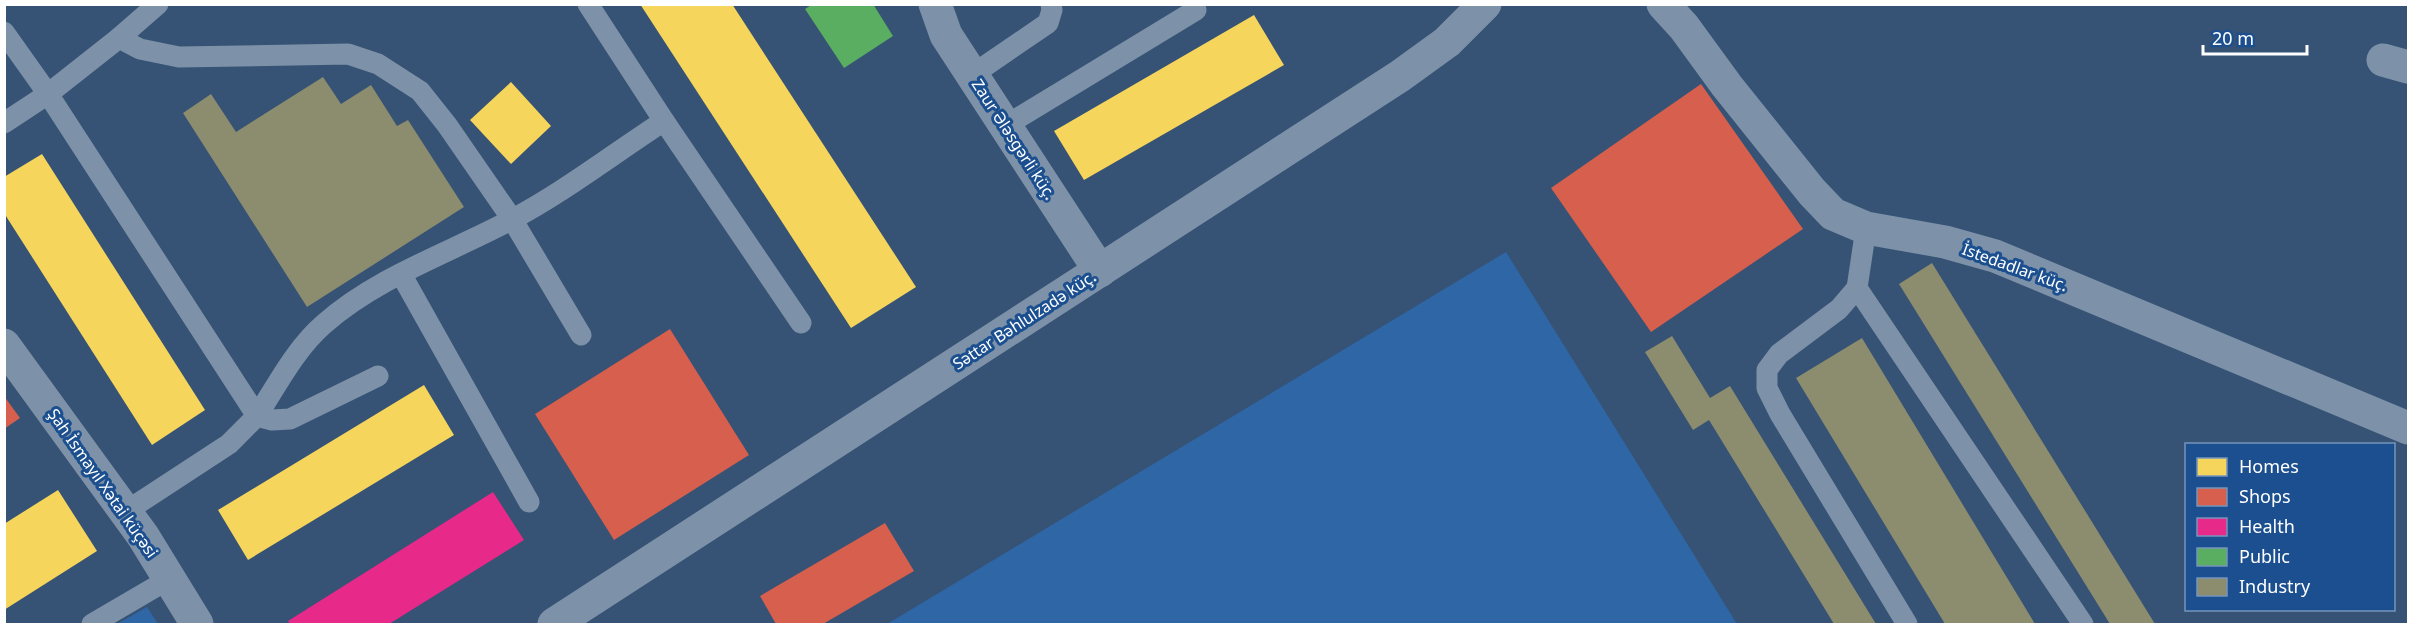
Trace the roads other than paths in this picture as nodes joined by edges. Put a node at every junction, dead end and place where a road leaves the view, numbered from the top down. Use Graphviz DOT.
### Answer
graph roads {
  1 [pos="158,4"];
  2 [pos="588,4"];
  3 [pos="935,4"];
  4 [pos="1051,4"];
  5 [pos="1485,4"];
  6 [pos="1664,4"];
  7 [pos="1196,10"];
  8 [pos="4,32"];
  9 [pos="119,38"];
  10 [pos="972,75"];
  11 [pos="48,94"];
  12 [pos="664,121"];
  13 [pos="4,123"];
  14 [pos="1005,126"];
  15 [pos="512,219"];
  16 [pos="1866,228"];
  17 [pos="1100,271"];
  18 [pos="401,274"];
  19 [pos="1857,288"];
  20 [pos="801,323"];
  21 [pos="581,335"];
  22 [pos="4,345"];
  23 [pos="378,376"];
  24 [pos="257,416"];
  25 [pos="2409,428"];
  26 [pos="529,502"];
  27 [pos="125,512"];
  28 [pos="169,579"];
  29 [pos="92,624"];
  30 [pos="197,624"];
  31 [pos="554,624"];
  32 [pos="1907,624"];
  33 [pos="2083,624"];
  1 -- 9 [label="lane"];
  2 -- 12 [label="lane"];
  3 -- 10 [label="street, Zaur Ələsgərli küç."];
  4 -- 10 [label="lane"];
  5 -- 17 [label="street, Səttar Bəhlulzadə küç."];
  6 -- 16 [label="street, İstedadlar küç."];
  7 -- 14 [label="lane"];
  8 -- 11 [label="lane"];
  9 -- 11 [label="lane"];
  9 -- 15 [label="lane"];
  10 -- 14 [label="street, Zaur Ələsgərli küç."];
  11 -- 13 [label="lane"];
  11 -- 24 [label="lane"];
  12 -- 15 [label="lane"];
  12 -- 20 [label="lane"];
  14 -- 17 [label="street, Zaur Ələsgərli küç."];
  15 -- 18 [label="lane"];
  15 -- 21 [label="lane"];
  16 -- 19 [label="lane"];
  16 -- 25 [label="street, İstedadlar küç."];
  17 -- 31 [label="street, Səttar Bəhlulzadə küç."];
  18 -- 24 [label="lane"];
  18 -- 26 [label="lane"];
  19 -- 32 [label="lane"];
  19 -- 33 [label="lane"];
  22 -- 27 [label="street, Şah İsmayıl Xətai küçəsi"];
  23 -- 24 [label="lane"];
  24 -- 27 [label="lane"];
  27 -- 28 [label="street, Şah İsmayıl Xətai küçəsi"];
  28 -- 29 [label="lane"];
  28 -- 30 [label="street, Şah İsmayıl Xətai küçəsi"];
}
